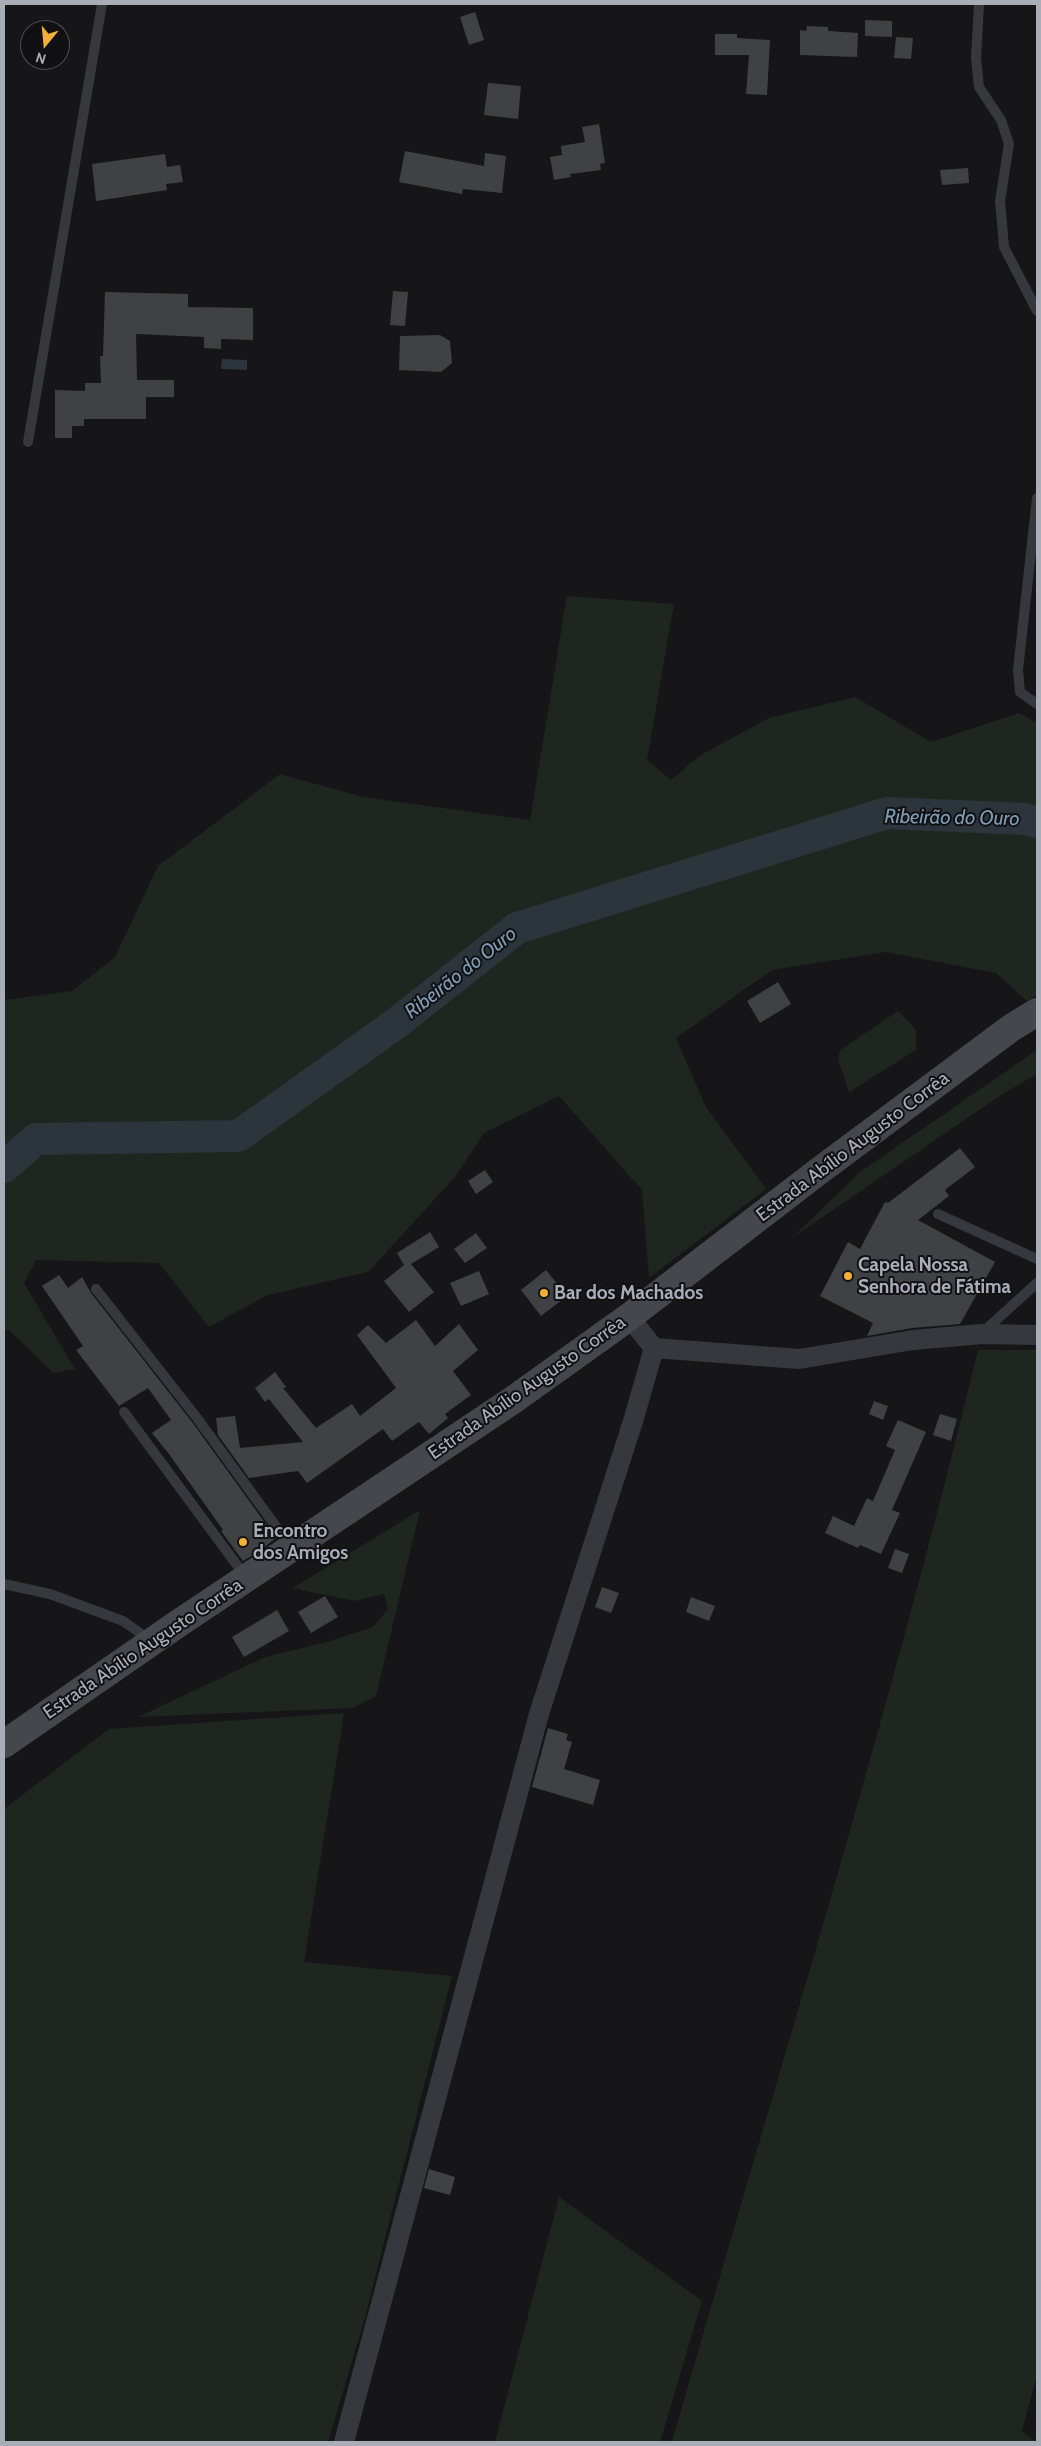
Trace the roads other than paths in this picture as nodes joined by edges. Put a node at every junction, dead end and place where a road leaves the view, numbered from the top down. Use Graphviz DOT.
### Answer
graph roads {
  1 [pos="102,4"];
  2 [pos="979,4"];
  3 [pos="1037,311"];
  4 [pos="28,442"];
  5 [pos="1037,498"];
  6 [pos="1037,704"];
  7 [pos="1037,1012"];
  8 [pos="938,1214"];
  9 [pos="1037,1259"];
  10 [pos="1037,1283"];
  11 [pos="96,1289"];
  12 [pos="629,1317"];
  13 [pos="982,1334"];
  14 [pos="1037,1335"];
  15 [pos="654,1348"];
  16 [pos="124,1412"];
  17 [pos="292,1548"];
  18 [pos="247,1578"];
  19 [pos="4,1584"];
  20 [pos="152,1642"];
  21 [pos="4,1744"];
  22 [pos="344,2442"];
  1 -- 4 [label="lane"];
  2 -- 3 [label="lane"];
  5 -- 6 [label="lane"];
  7 -- 12 [label="main road, Estrada Abílio Augusto Corrêa"];
  8 -- 9 [label="lane"];
  10 -- 13 [label="lane"];
  11 -- 17 [label="lane"];
  12 -- 15 [label="street"];
  12 -- 17 [label="main road, Estrada Abílio Augusto Corrêa"];
  13 -- 14 [label="street"];
  13 -- 15 [label="street"];
  15 -- 22 [label="street"];
  16 -- 18 [label="lane"];
  17 -- 18 [label="main road, Estrada Abílio Augusto Corrêa"];
  18 -- 20 [label="main road, Estrada Abílio Augusto Corrêa"];
  19 -- 20 [label="lane"];
  20 -- 21 [label="main road, Estrada Abílio Augusto Corrêa"];
}
